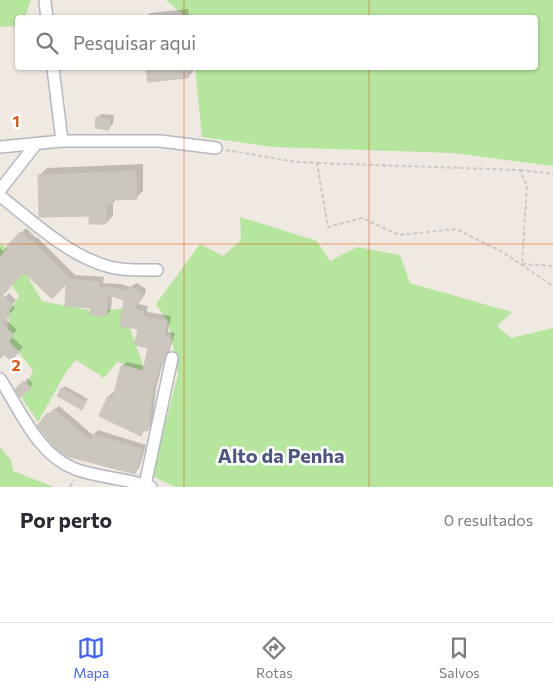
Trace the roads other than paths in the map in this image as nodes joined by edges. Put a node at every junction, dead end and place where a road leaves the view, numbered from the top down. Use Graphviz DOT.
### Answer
graph roads {
  1 [pos="45,2"];
  2 [pos="47,15"];
  3 [pos="53,70"];
  4 [pos="0,134"];
  5 [pos="62,141"];
  6 [pos="36,144"];
  7 [pos="2,146"];
  8 [pos="216,148"];
  9 [pos="0,190"];
  10 [pos="0,196"];
  11 [pos="157,270"];
  12 [pos="172,358"];
  13 [pos="0,379"];
  14 [pos="148,486"];
  1 -- 2 [label="street"];
  3 -- 5 [label="street"];
  4 -- 7 [label="street"];
  5 -- 6 [label="street"];
  5 -- 8 [label="street"];
  6 -- 7 [label="street"];
  6 -- 9 [label="street"];
  10 -- 11 [label="street"];
  12 -- 14 [label="street"];
  13 -- 14 [label="street"];
}
